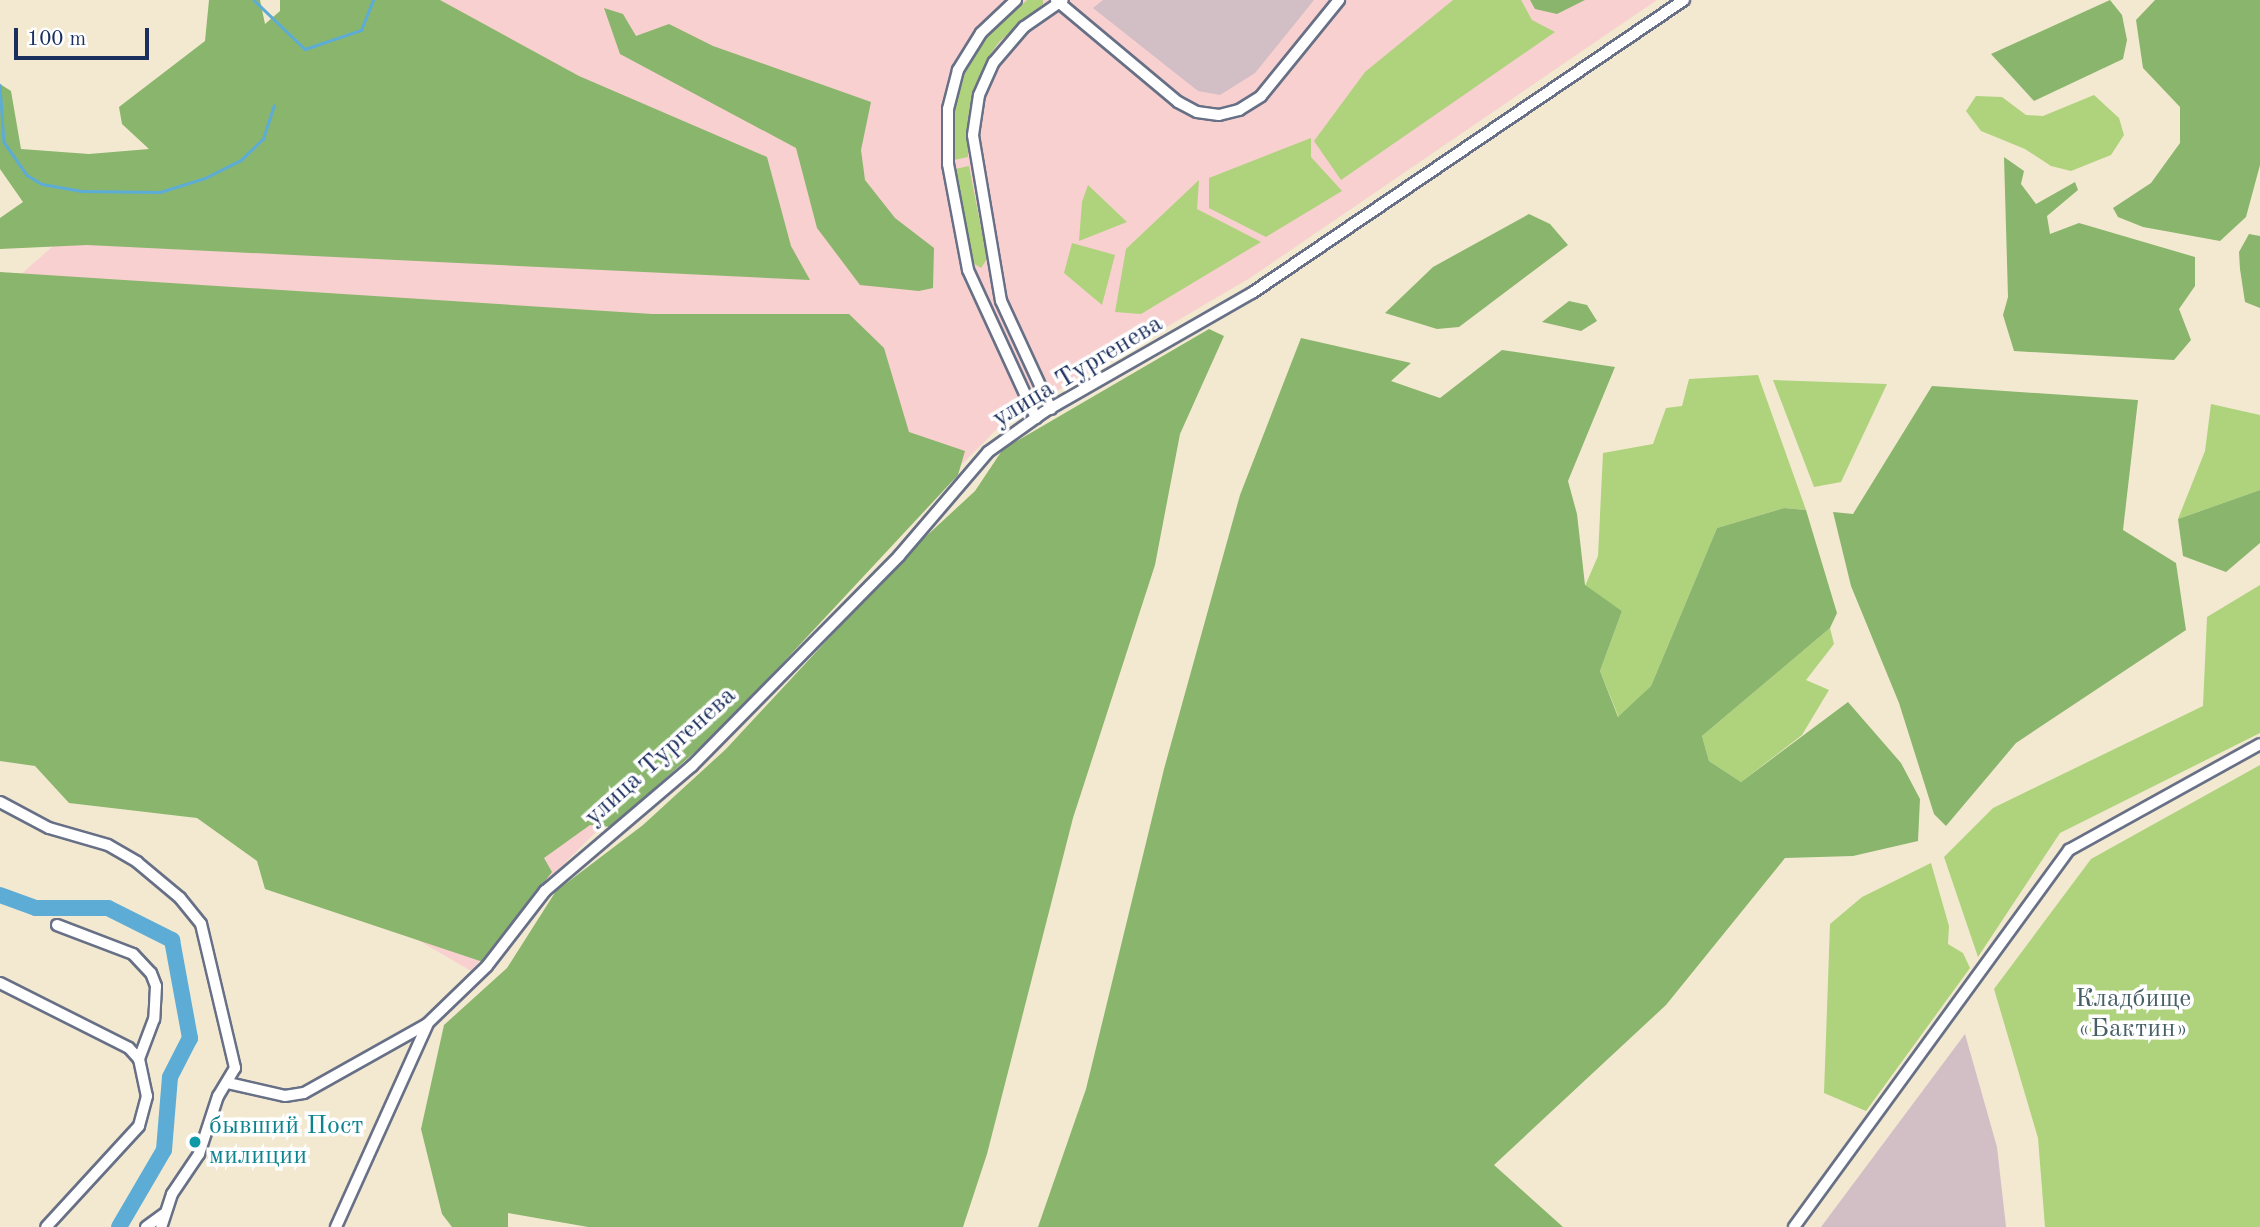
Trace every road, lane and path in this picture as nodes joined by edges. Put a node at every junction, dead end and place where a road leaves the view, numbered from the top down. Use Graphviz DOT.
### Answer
graph roads {
  1 [pos="1017,0"];
  2 [pos="1339,0"];
  3 [pos="1684,0"];
  4 [pos="1059,1"];
  5 [pos="994,262"];
  6 [pos="969,271"];
  7 [pos="1051,409"];
  8 [pos="1036,418"];
  9 [pos="2260,744"];
  10 [pos="0,802"];
  11 [pos="57,925"];
  12 [pos="0,983"];
  13 [pos="427,1024"];
  14 [pos="139,1059"];
  15 [pos="228,1083"];
  16 [pos="164,1214"];
  17 [pos="46,1227"];
  18 [pos="146,1227"];
  19 [pos="161,1227"];
  20 [pos="336,1227"];
  21 [pos="1794,1227"];
  1 -- 6 [label="street"];
  2 -- 4 [label="street"];
  3 -- 7 [label="street, улица Тургенева"];
  4 -- 5 [label="street"];
  5 -- 6 [label="street"];
  5 -- 7 [label="street"];
  6 -- 8 [label="street"];
  7 -- 8 [label="street, улица Тургенева"];
  8 -- 13 [label="street, улица Тургенева"];
  9 -- 21 [label="street"];
  10 -- 15 [label="street"];
  11 -- 14 [label="street"];
  12 -- 14 [label="street"];
  13 -- 15 [label="street"];
  13 -- 20 [label="street"];
  14 -- 17 [label="street"];
  15 -- 16 [label="street"];
  16 -- 18 [label="street"];
  16 -- 19 [label="street"];
}
